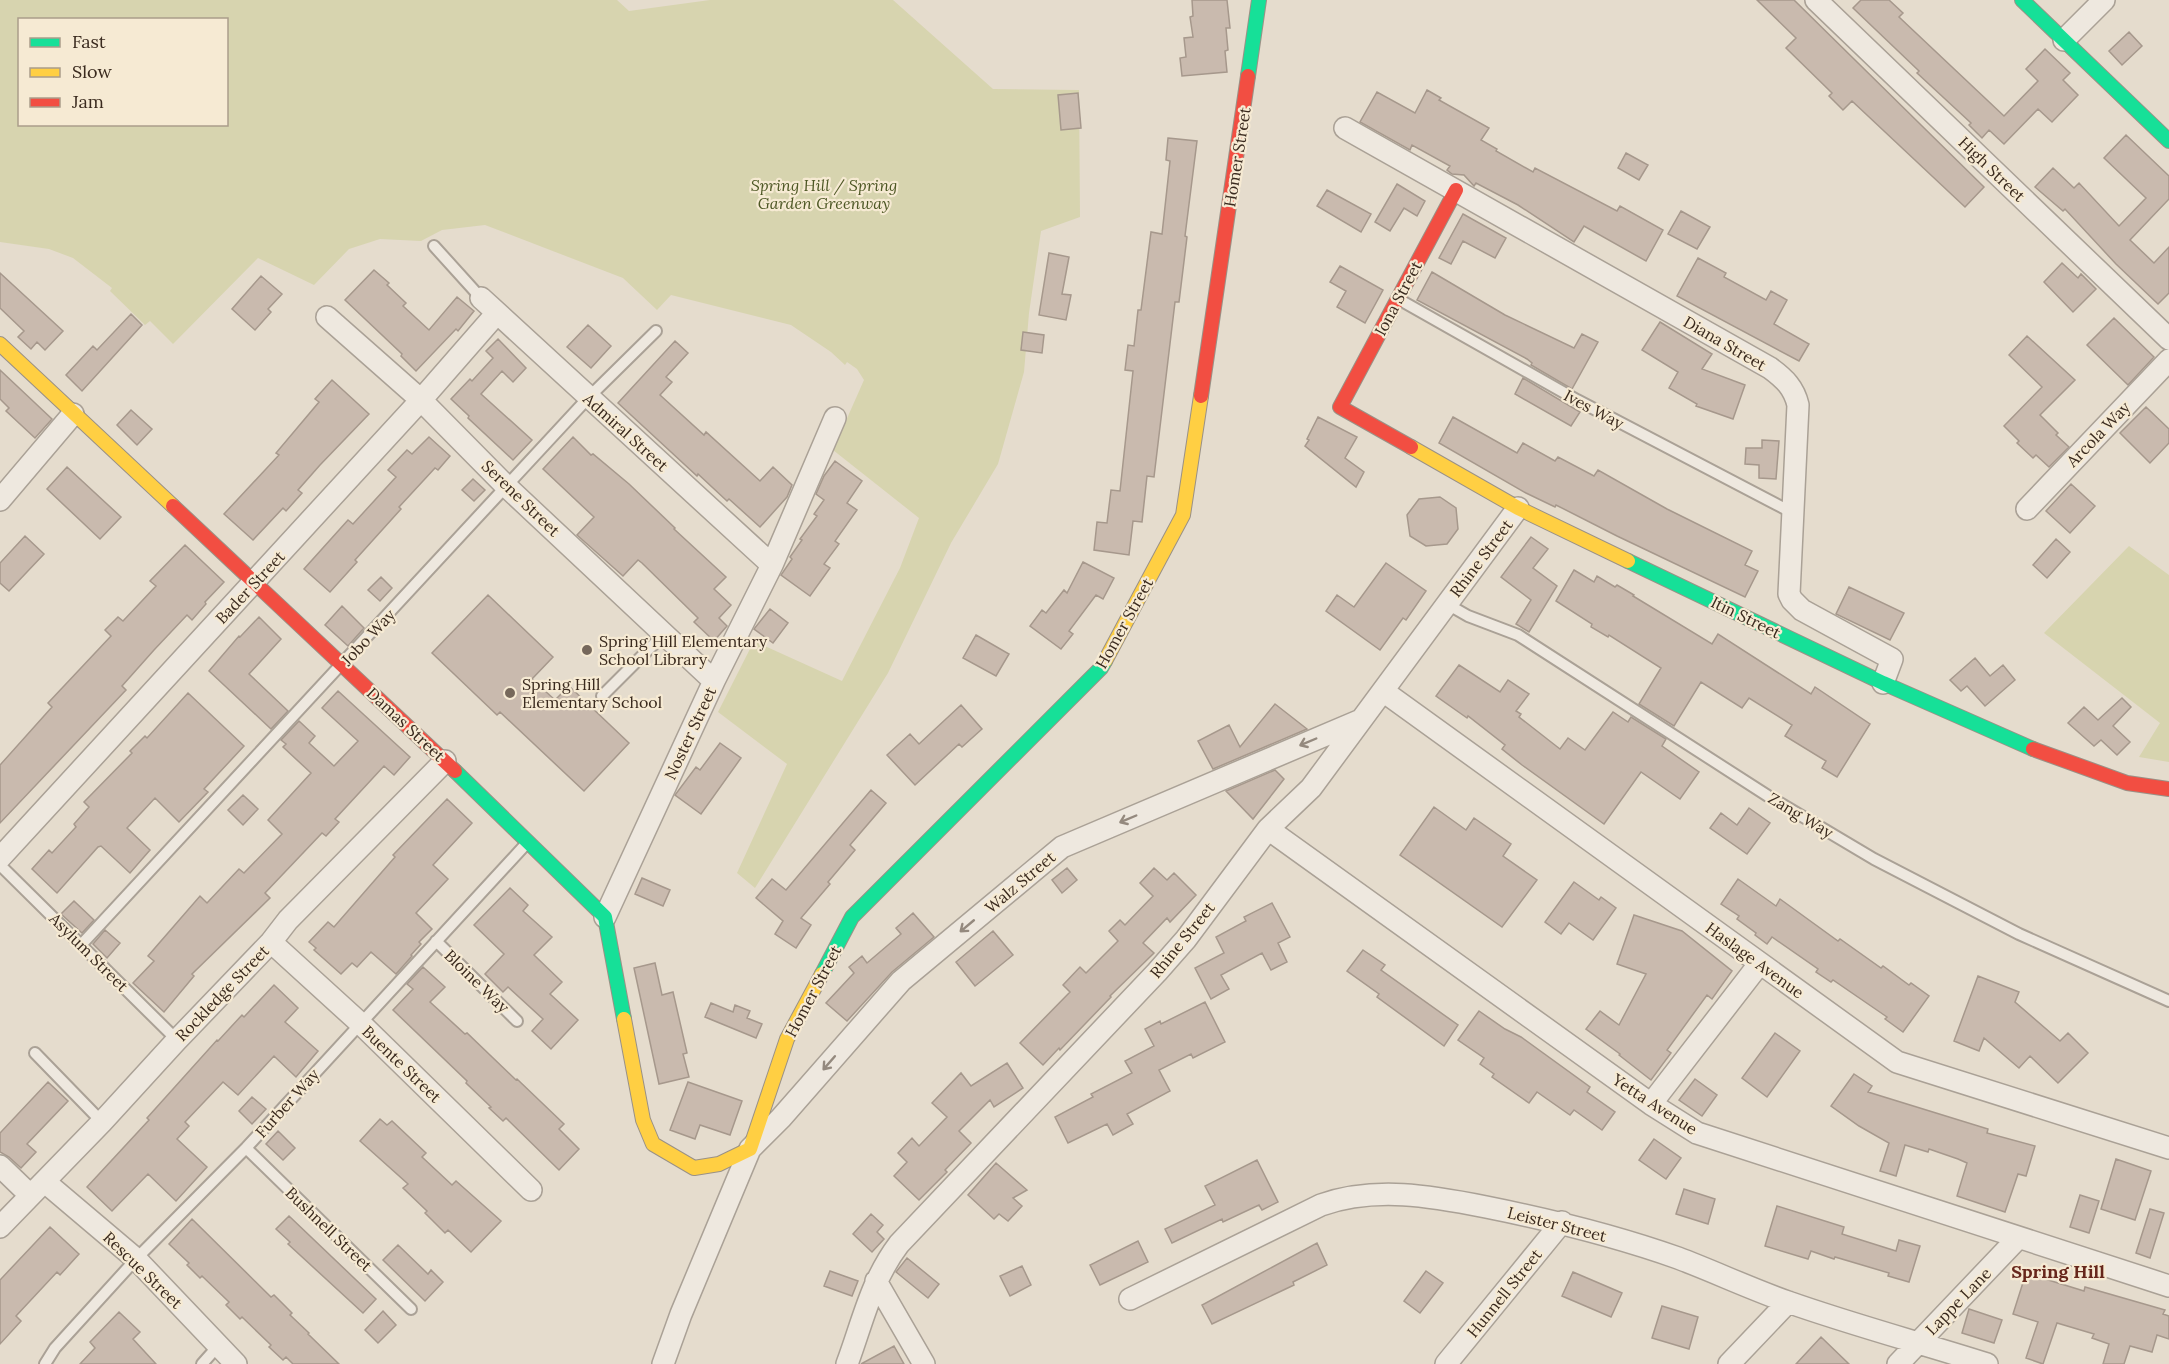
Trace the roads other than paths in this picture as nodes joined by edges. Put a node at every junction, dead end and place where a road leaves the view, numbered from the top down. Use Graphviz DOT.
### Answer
graph roads {
  1 [pos="1259,0"];
  2 [pos="1816,0"];
  3 [pos="2022,0"];
  4 [pos="2104,0"];
  5 [pos="2064,40"];
  6 [pos="1345,128"];
  7 [pos="2169,141"];
  8 [pos="1456,190"];
  9 [pos="434,246"];
  10 [pos="481,298"];
  11 [pos="1398,299"];
  12 [pos="497,313"];
  13 [pos="327,317"];
  14 [pos="656,331"];
  15 [pos="2169,339"];
  16 [pos="0,344"];
  17 [pos="2169,360"];
  18 [pos="588,398"];
  19 [pos="421,400"];
  20 [pos="1340,407"];
  21 [pos="73,414"];
  22 [pos="835,418"];
  23 [pos="507,487"];
  24 [pos="0,500"];
  25 [pos="1518,508"];
  26 [pos="2027,509"];
  27 [pos="1793,513"];
  28 [pos="772,565"];
  29 [pos="255,581"];
  30 [pos="1447,604"];
  31 [pos="664,634"];
  32 [pos="343,665"];
  33 [pos="714,681"];
  34 [pos="1883,683"];
  35 [pos="1383,691"];
  36 [pos="602,696"];
  37 [pos="1361,720"];
  38 [pos="445,761"];
  39 [pos="2169,789"];
  40 [pos="1268,830"];
  41 [pos="528,842"];
  42 [pos="0,858"];
  43 [pos="0,865"];
  44 [pos="605,917"];
  45 [pos="272,942"];
  46 [pos="436,942"];
  47 [pos="81,945"];
  48 [pos="1760,963"];
  49 [pos="2169,1001"];
  50 [pos="518,1021"];
  51 [pos="360,1023"];
  52 [pos="177,1040"];
  53 [pos="36,1053"];
  54 [pos="1651,1104"];
  55 [pos="102,1122"];
  56 [pos="246,1148"];
  57 [pos="2169,1148"];
  58 [pos="750,1149"];
  59 [pos="0,1166"];
  60 [pos="37,1188"];
  61 [pos="531,1190"];
  62 [pos="1562,1222"];
  63 [pos="0,1227"];
  64 [pos="2018,1238"];
  65 [pos="136,1259"];
  66 [pos="876,1281"];
  67 [pos="2169,1286"];
  68 [pos="1130,1299"];
  69 [pos="1788,1302"];
  70 [pos="411,1309"];
  71 [pos="1919,1342"];
  72 [pos="218,1346"];
  73 [pos="850,1362"];
  74 [pos="45,1364"];
  75 [pos="202,1364"];
  76 [pos="236,1364"];
  77 [pos="663,1364"];
  78 [pos="924,1364"];
  79 [pos="1446,1364"];
  80 [pos="1730,1364"];
  81 [pos="1898,1364"];
  82 [pos="1987,1364"];
  1 -- 58 [label="street, Homer Street"];
  2 -- 15 [label="street, High Street"];
  3 -- 5 [label="street"];
  4 -- 5 [label="street"];
  5 -- 7 [label="street"];
  6 -- 8 [label="street, Diana Street"];
  8 -- 11 [label="street, Iona Street"];
  8 -- 27 [label="street, Diana Street"];
  9 -- 10 [label="lane"];
  10 -- 12 [label="street, Admiral Street"];
  11 -- 20 [label="street, Iona Street"];
  11 -- 27 [label="lane, Ives Way"];
  12 -- 18 [label="street, Admiral Street"];
  12 -- 19 [label="street, Bader Street"];
  13 -- 19 [label="street, Serene Street"];
  14 -- 18 [label="lane, Jobo Way"];
  16 -- 21 [label="street, Damas Street"];
  17 -- 26 [label="street, Arcola Way"];
  18 -- 23 [label="lane, Jobo Way"];
  18 -- 28 [label="street, Admiral Street"];
  19 -- 23 [label="street, Serene Street"];
  19 -- 29 [label="street, Bader Street"];
  20 -- 25 [label="street, Itin Street"];
  21 -- 24 [label="street"];
  21 -- 29 [label="street, Damas Street"];
  22 -- 28 [label="street, Noster Street"];
  23 -- 31 [label="street, Serene Street"];
  23 -- 32 [label="lane, Jobo Way"];
  25 -- 30 [label="street, Rhine Street"];
  25 -- 34 [label="street, Itin Street"];
  27 -- 34 [label="street, Diana Street"];
  28 -- 33 [label="street, Noster Street"];
  29 -- 32 [label="street, Damas Street"];
  29 -- 42 [label="street, Bader Street"];
  30 -- 35 [label="street, Rhine Street"];
  30 -- 49 [label="lane, Zang Way"];
  31 -- 33 [label="street, Serene Street"];
  31 -- 36 [label="lane"];
  32 -- 38 [label="street, Damas Street"];
  32 -- 47 [label="lane, Jobo Way"];
  33 -- 44 [label="street, Noster Street"];
  34 -- 39 [label="street, Itin Street"];
  35 -- 37 [label="street, Rhine Street"];
  35 -- 48 [label="street, Haslage Avenue"];
  37 -- 40 [label="street, Rhine Street"];
  37 -- 58 [label="street, Walz Street, one-way"];
  38 -- 41 [label="street, Damas Street"];
  38 -- 45 [label="street, Rockledge Street"];
  40 -- 54 [label="street, Yetta Avenue"];
  40 -- 66 [label="street, Rhine Street"];
  41 -- 44 [label="street, Damas Street"];
  41 -- 46 [label="lane, Furber Way"];
  43 -- 47 [label="lane, Asylum Street"];
  44 -- 58 [label="street"];
  45 -- 51 [label="street, Buente Street"];
  45 -- 52 [label="street, Rockledge Street"];
  46 -- 50 [label="lane, Bloine Way"];
  46 -- 51 [label="lane, Furber Way"];
  47 -- 52 [label="lane, Asylum Street"];
  48 -- 54 [label="street"];
  48 -- 57 [label="street, Haslage Avenue"];
  51 -- 56 [label="lane, Furber Way"];
  51 -- 61 [label="street, Buente Street"];
  52 -- 55 [label="street, Rockledge Street"];
  53 -- 55 [label="lane"];
  54 -- 64 [label="street, Yetta Avenue"];
  55 -- 60 [label="street, Rockledge Street"];
  56 -- 65 [label="lane, Furber Way"];
  56 -- 70 [label="lane, Bushnell Street"];
  58 -- 77 [label="street"];
  59 -- 60 [label="street, Rescue Street"];
  60 -- 63 [label="street, Rockledge Street"];
  60 -- 65 [label="street, Rescue Street"];
  62 -- 68 [label="street, Leister Street"];
  62 -- 69 [label="street, Leister Street"];
  62 -- 79 [label="street, Hunnell Street"];
  64 -- 67 [label="street, Yetta Avenue"];
  64 -- 71 [label="street, Lappe Lane"];
  65 -- 72 [label="street, Rescue Street"];
  65 -- 74 [label="lane, Furber Way"];
  66 -- 73 [label="street, Rhine Street"];
  66 -- 78 [label="street"];
  69 -- 71 [label="street, Leister Street"];
  69 -- 80 [label="street"];
  71 -- 81 [label="street, Lappe Lane"];
  71 -- 82 [label="street, Leister Street"];
  72 -- 75 [label="lane"];
  72 -- 76 [label="street, Rescue Street"];
}
